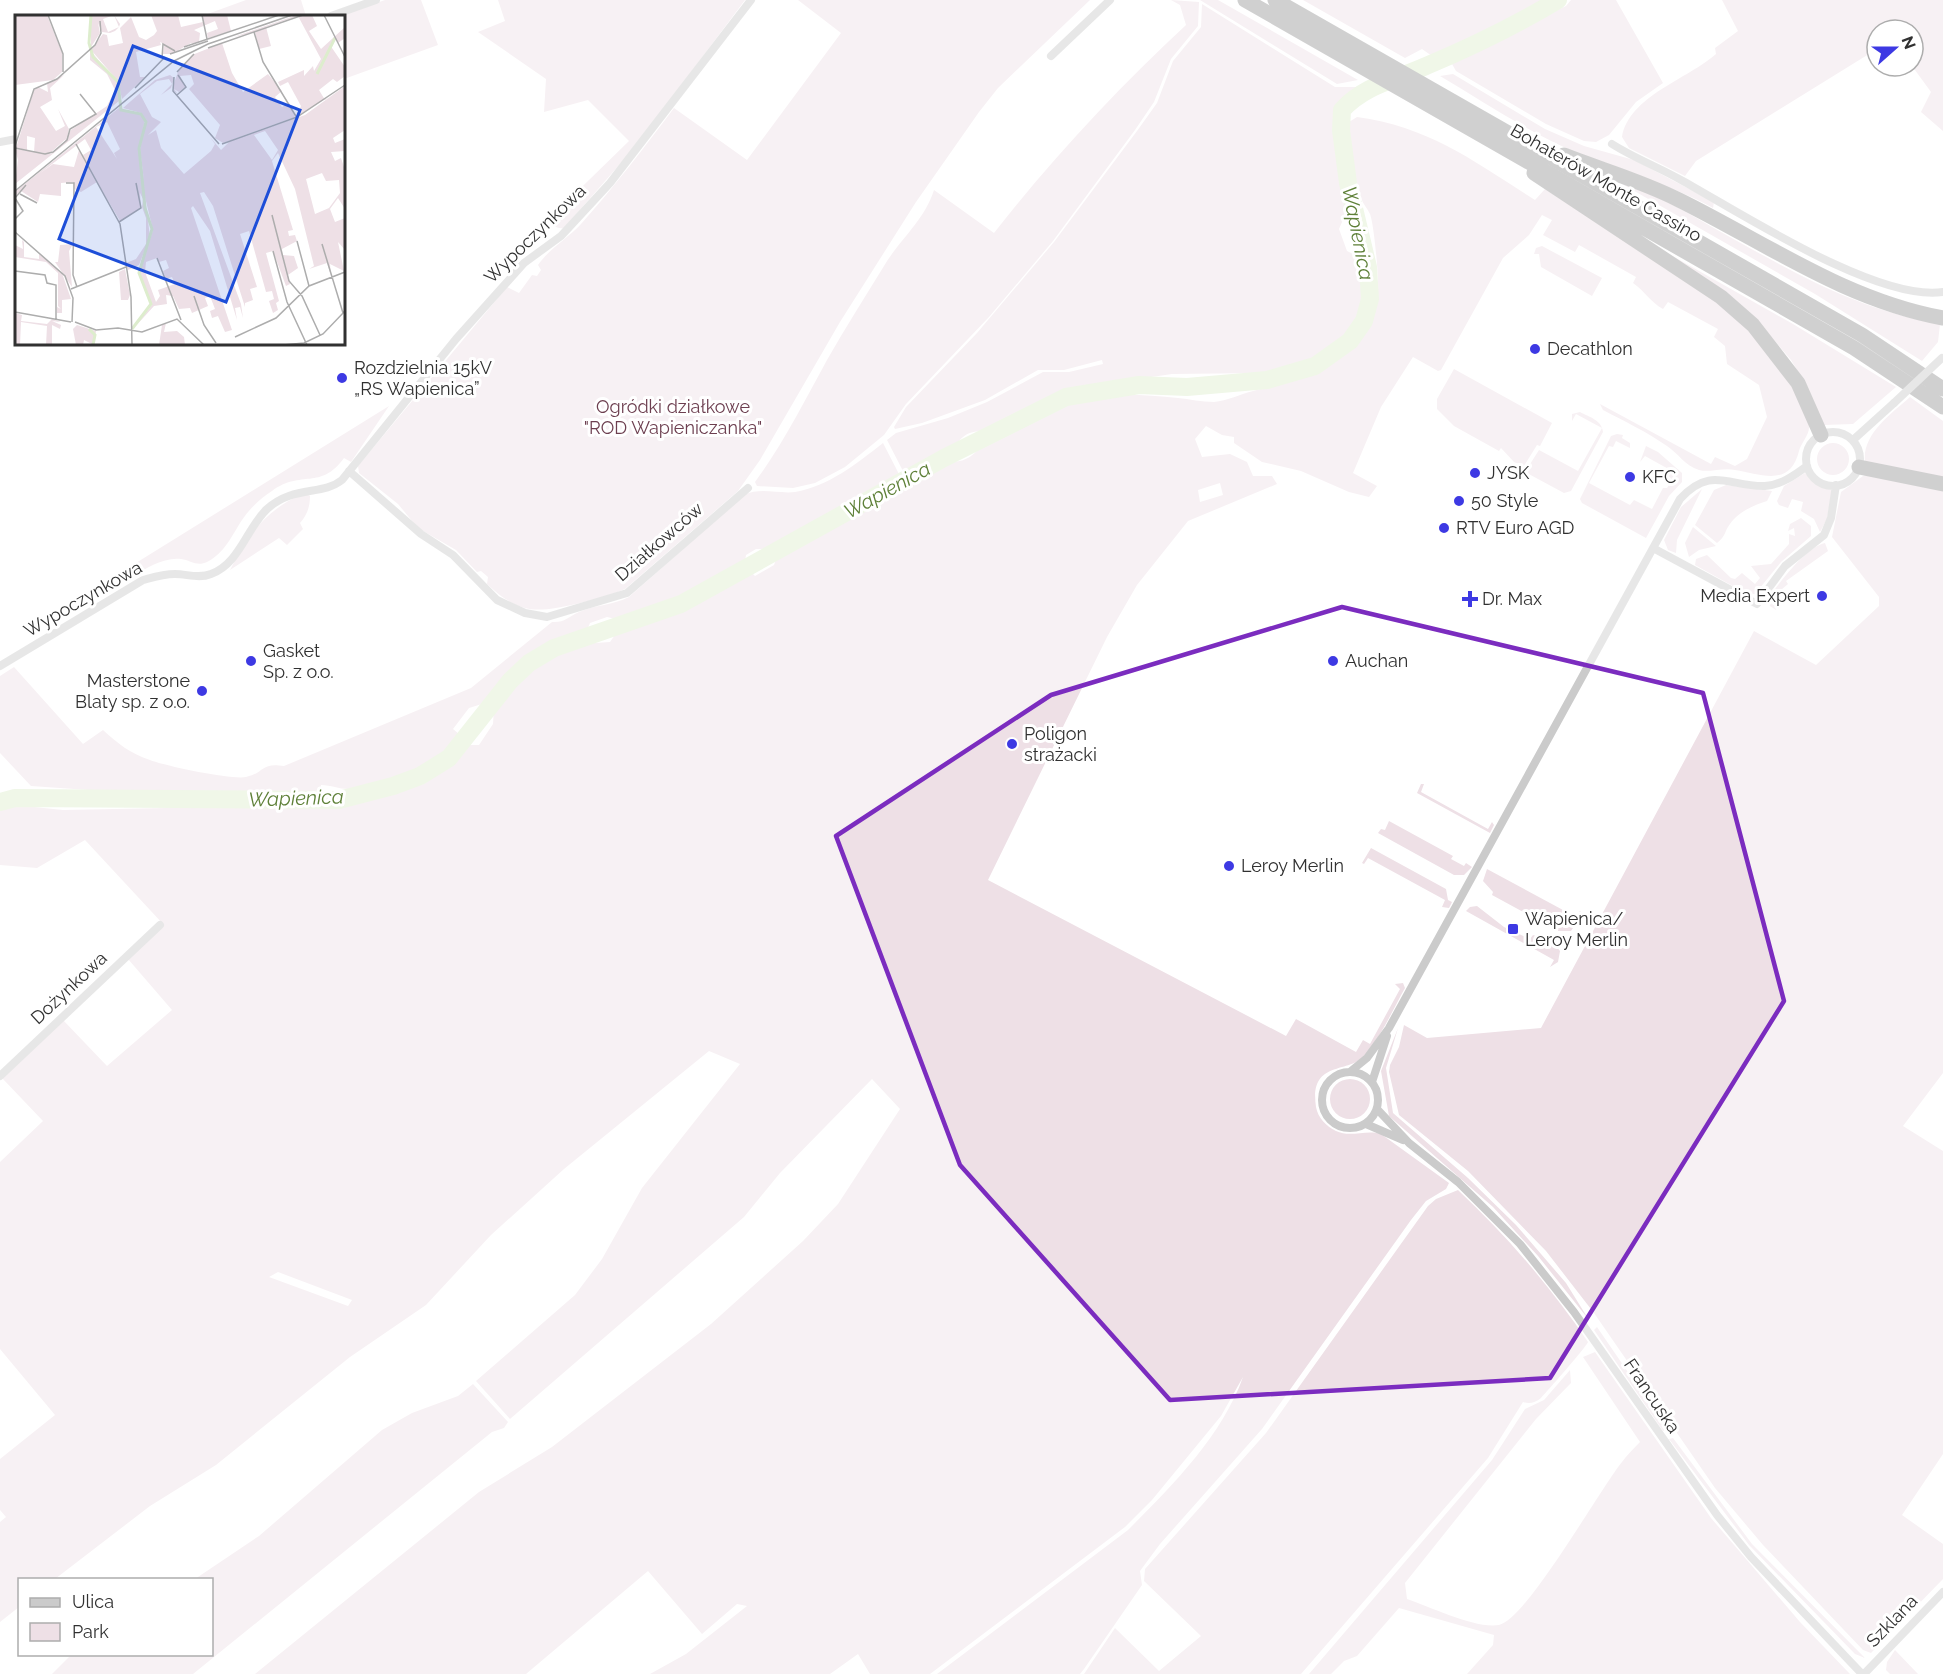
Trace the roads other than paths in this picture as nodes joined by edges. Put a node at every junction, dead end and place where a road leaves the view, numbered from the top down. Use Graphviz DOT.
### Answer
graph roads {
  1 [pos="376,0"];
  2 [pos="751,0"];
  3 [pos="1110,0"];
  4 [pos="1245,0"];
  5 [pos="1275,0"];
  6 [pos="334,15"];
  7 [pos="1051,57"];
  8 [pos="1475,131"];
  9 [pos="1511,134"];
  10 [pos="15,139"];
  11 [pos="0,142"];
  12 [pos="1612,144"];
  13 [pos="1943,292"];
  14 [pos="1943,318"];
  15 [pos="1942,357"];
  16 [pos="1943,389"];
  17 [pos="1943,407"];
  18 [pos="1821,435"];
  19 [pos="1853,440"];
  20 [pos="1807,466"];
  21 [pos="1859,467"];
  22 [pos="349,471"];
  23 [pos="1943,484"];
  24 [pos="1836,485"];
  25 [pos="748,488"];
  26 [pos="1653,548"];
  27 [pos="0,666"];
  28 [pos="160,925"];
  29 [pos="1389,1028"];
  30 [pos="1351,1071"];
  31 [pos="0,1076"];
  32 [pos="1372,1082"];
  33 [pos="1377,1109"];
  34 [pos="1366,1124"];
  35 [pos="1409,1143"];
  36 [pos="1943,1592"];
  37 [pos="1863,1674"];
  1 -- 6 [label="street"];
  2 -- 22 [label="street, Wypoczynkowa"];
  3 -- 7 [label="street"];
  4 -- 8 [label="highway, Bohaterów Monte Cassino"];
  5 -- 9 [label="highway, Bohaterów Monte Cassino"];
  8 -- 17 [label="highway, Bohaterów Monte Cassino"];
  8 -- 18 [label="highway"];
  9 -- 14 [label="highway"];
  9 -- 16 [label="highway, Bohaterów Monte Cassino"];
  10 -- 11 [label="street"];
  12 -- 13 [label="street"];
  15 -- 19 [label="street, bridge"];
  18 -- 19 [label="street"];
  18 -- 20 [label="street"];
  19 -- 21 [label="street"];
  20 -- 24 [label="street"];
  20 -- 26 [label="street"];
  21 -- 23 [label="highway"];
  21 -- 24 [label="street"];
  22 -- 25 [label="street, Działkowców"];
  22 -- 27 [label="street, Wypoczynkowa"];
  24 -- 26 [label="street"];
  26 -- 29 [label="street"];
  28 -- 31 [label="street, Dożynkowa"];
  29 -- 30 [label="street"];
  29 -- 32 [label="street"];
  30 -- 32 [label="street"];
  30 -- 34 [label="street"];
  32 -- 33 [label="street"];
  33 -- 34 [label="street"];
  33 -- 35 [label="street, Francuska"];
  34 -- 35 [label="street, Francuska"];
  35 -- 37 [label="street, Francuska"];
  36 -- 37 [label="street, Szklana"];
}
